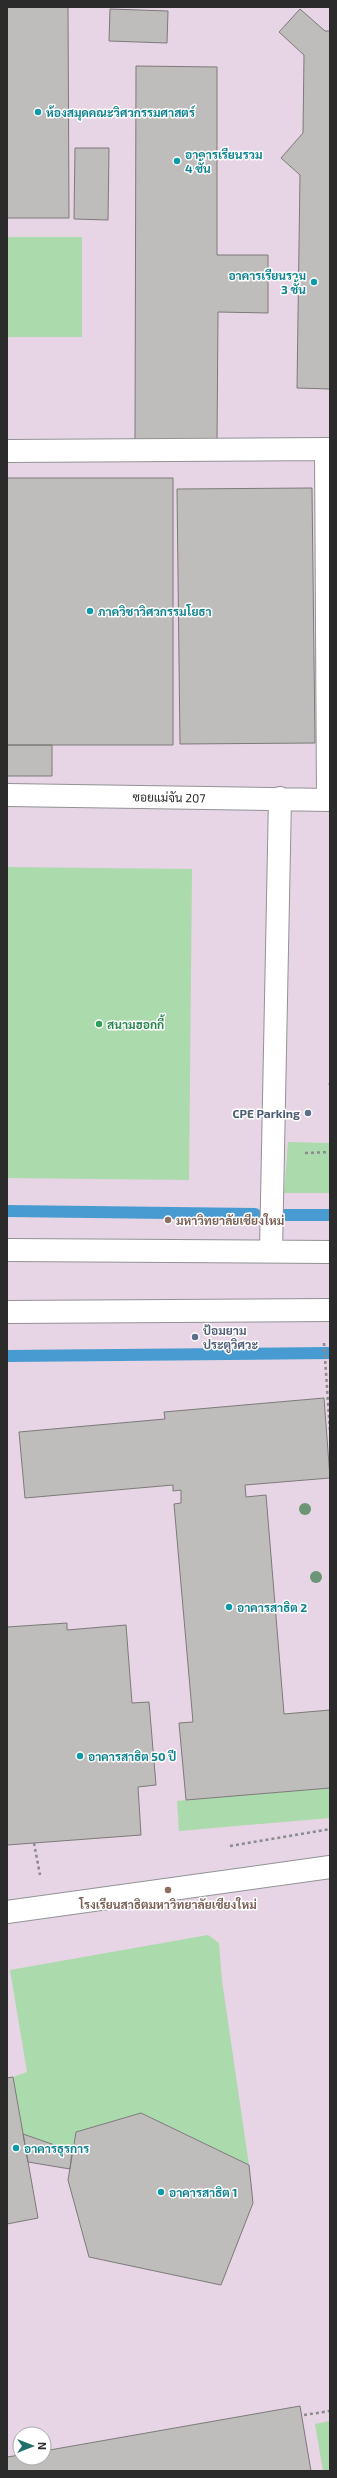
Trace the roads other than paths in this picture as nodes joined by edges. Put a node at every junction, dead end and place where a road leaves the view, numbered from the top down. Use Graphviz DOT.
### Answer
graph roads {
  1 [pos="328,449"];
  2 [pos="7,451"];
  3 [pos="7,795"];
  4 [pos="280,798"];
  5 [pos="329,800"];
  6 [pos="7,1250"];
  7 [pos="271,1251"];
  8 [pos="330,1252"];
  9 [pos="330,1310"];
  10 [pos="7,1312"];
  11 [pos="330,1867"];
  12 [pos="7,1912"];
  1 -- 2 [label="street"];
  1 -- 5 [label="street"];
  3 -- 4 [label="street, ซอยแม่จัน 207"];
  4 -- 5 [label="street, ซอยแม่จัน 207"];
  4 -- 7 [label="street"];
  6 -- 7 [label="street"];
  7 -- 8 [label="street"];
  9 -- 10 [label="street"];
  11 -- 12 [label="street"];
}
